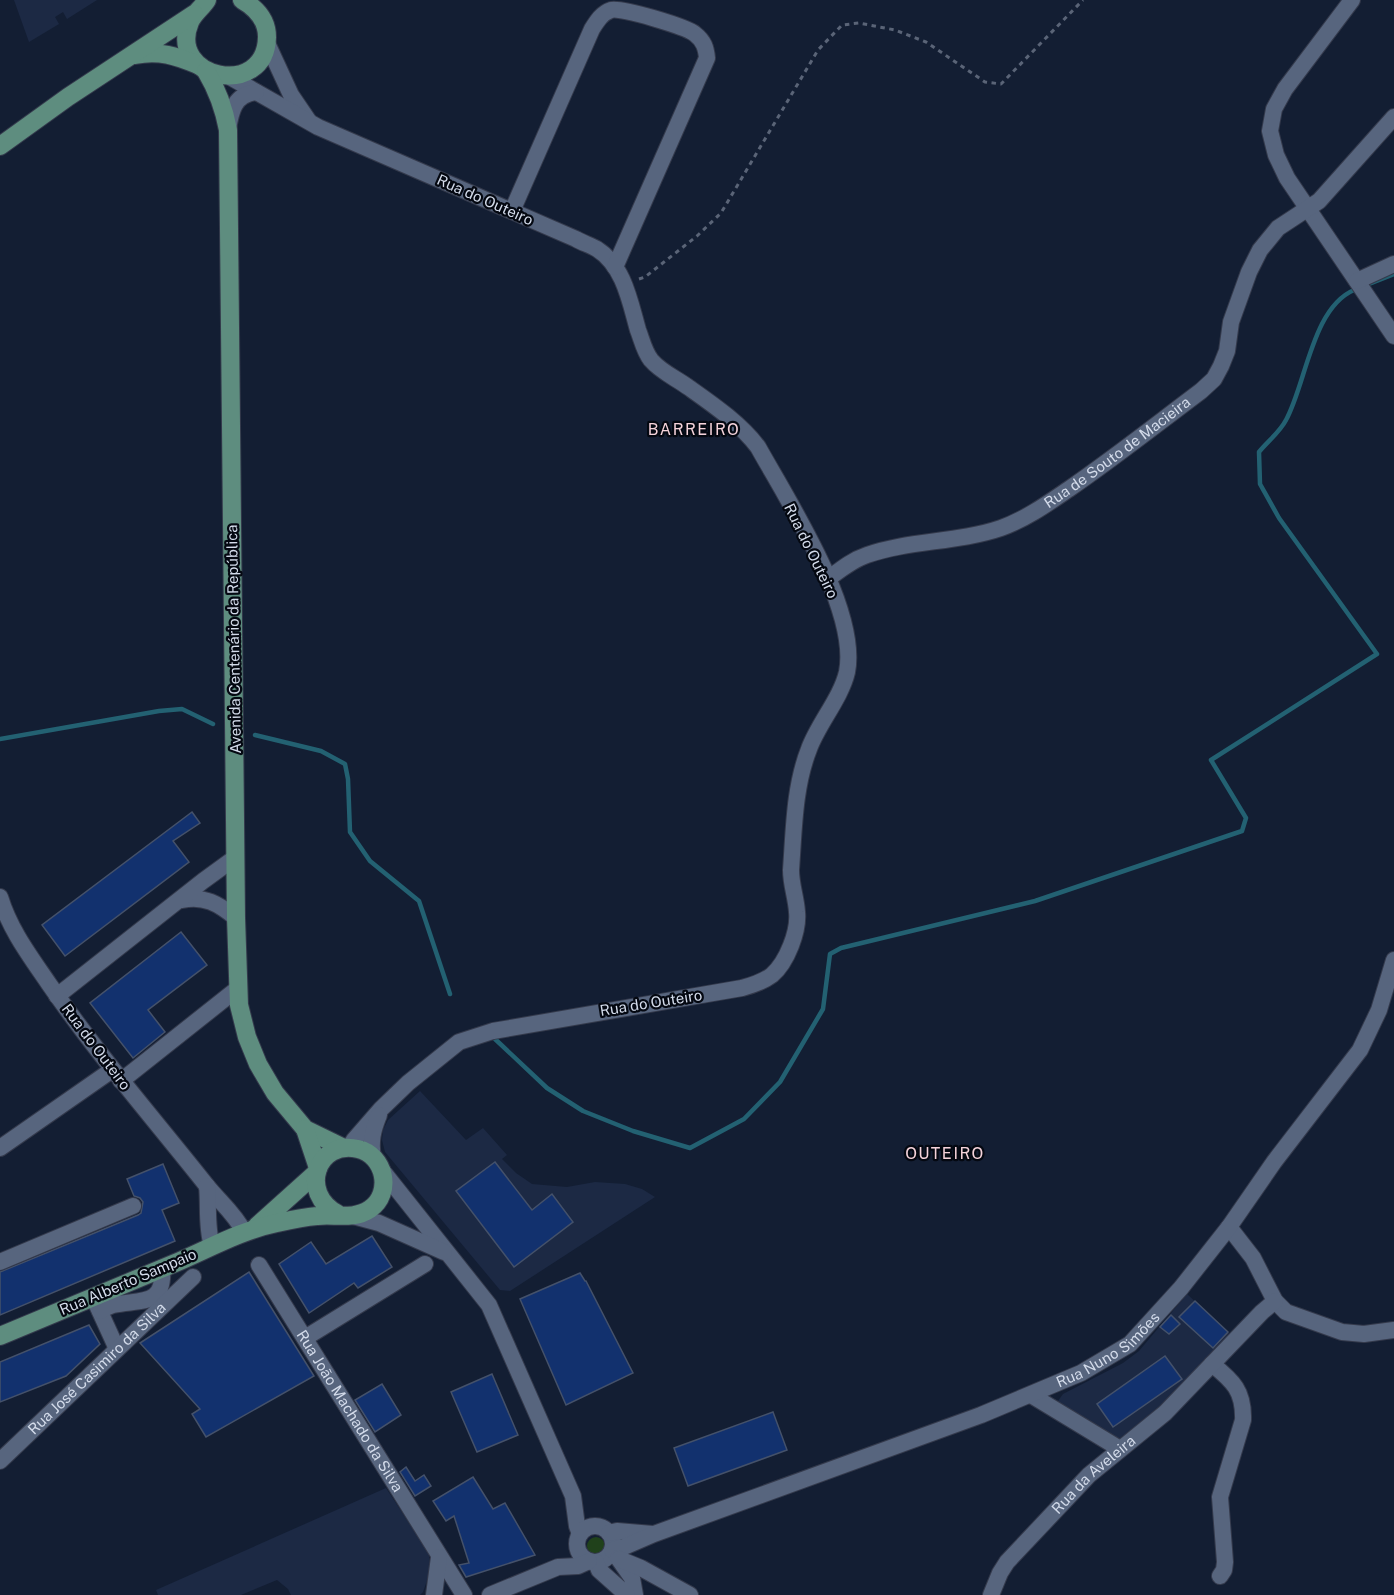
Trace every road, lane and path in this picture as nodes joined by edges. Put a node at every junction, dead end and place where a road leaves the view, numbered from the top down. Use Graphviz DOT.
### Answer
graph roads {
  1 [pos="1083,0"];
  2 [pos="1352,0"];
  3 [pos="248,2"];
  4 [pos="205,5"];
  5 [pos="267,43"];
  6 [pos="135,55"];
  7 [pos="202,68"];
  8 [pos="230,77"];
  9 [pos="256,92"];
  10 [pos="1394,117"];
  11 [pos="311,123"];
  12 [pos="228,130"];
  13 [pos="0,146"];
  14 [pos="1308,209"];
  15 [pos="512,211"];
  16 [pos="1394,264"];
  17 [pos="615,267"];
  18 [pos="1357,281"];
  19 [pos="624,285"];
  20 [pos="1394,336"];
  21 [pos="828,579"];
  22 [pos="236,857"];
  23 [pos="0,897"];
  24 [pos="182,900"];
  25 [pos="236,918"];
  26 [pos="1394,960"];
  27 [pos="237,989"];
  28 [pos="57,996"];
  29 [pos="117,1076"];
  30 [pos="381,1108"];
  31 [pos="305,1129"];
  32 [pos="0,1148"];
  33 [pos="346,1148"];
  34 [pos="377,1163"];
  35 [pos="317,1170"];
  36 [pos="207,1186"];
  37 [pos="133,1206"];
  38 [pos="346,1215"];
  39 [pos="1229,1227"];
  40 [pos="249,1230"];
  41 [pos="213,1246"];
  42 [pos="449,1254"];
  43 [pos="0,1262"];
  44 [pos="425,1264"];
  45 [pos="259,1265"];
  46 [pos="193,1277"];
  47 [pos="1275,1301"];
  48 [pos="97,1304"];
  49 [pos="1394,1330"];
  50 [pos="0,1336"];
  51 [pos="305,1338"];
  52 [pos="117,1349"];
  53 [pos="1212,1364"];
  54 [pos="1031,1395"];
  55 [pos="1120,1449"];
  56 [pos="0,1461"];
  57 [pos="573,1496"];
  58 [pos="654,1534"];
  59 [pos="578,1539"];
  60 [pos="616,1551"];
  61 [pos="440,1557"];
  62 [pos="592,1562"];
  63 [pos="558,1567"];
  64 [pos="1220,1576"];
  65 [pos="434,1595"];
  66 [pos="464,1595"];
  67 [pos="490,1595"];
  68 [pos="627,1595"];
  69 [pos="635,1595"];
  70 [pos="690,1595"];
  71 [pos="991,1595"];
  1 -- 19 [label="path"];
  2 -- 14 [label="street"];
  3 -- 5 [label="main road"];
  4 -- 6 [label="main road, Rua do Outeiro"];
  4 -- 7 [label="main road, Rua do Outeiro"];
  5 -- 8 [label="main road"];
  5 -- 11 [label="street"];
  6 -- 7 [label="main road, Rua do Outeiro"];
  6 -- 13 [label="main road, Rua do Outeiro"];
  7 -- 8 [label="main road, Rua do Outeiro"];
  7 -- 12 [label="main road, Avenida Centenário da República"];
  8 -- 9 [label="street, Rua do Outeiro"];
  9 -- 11 [label="street, Rua do Outeiro"];
  9 -- 12 [label="street, Avenida Centenário da República"];
  10 -- 14 [label="street, Rua de Souto de Macieira"];
  11 -- 15 [label="street, Rua do Outeiro"];
  12 -- 22 [label="main road, Avenida Centenário da República"];
  14 -- 18 [label="street"];
  14 -- 21 [label="street, Rua de Souto de Macieira"];
  15 -- 17 [label="street, Rua do Outeiro"];
  15 -- 17 [label="street"];
  16 -- 18 [label="street"];
  17 -- 19 [label="street, Rua do Outeiro"];
  18 -- 20 [label="street"];
  19 -- 21 [label="street, Rua do Outeiro"];
  21 -- 30 [label="street, Rua do Outeiro"];
  22 -- 24 [label="street"];
  22 -- 25 [label="main road, Avenida Centenário da República"];
  23 -- 28 [label="street, Rua do Outeiro"];
  24 -- 25 [label="street"];
  24 -- 28 [label="street"];
  25 -- 27 [label="main road, Avenida Centenário da República"];
  26 -- 39 [label="street, Rua Nuno Simões"];
  27 -- 29 [label="street"];
  27 -- 31 [label="main road, Avenida Centenário da República"];
  28 -- 29 [label="street, Rua do Outeiro"];
  29 -- 32 [label="street"];
  29 -- 36 [label="street, Rua do Outeiro"];
  30 -- 33 [label="street, Rua do Outeiro"];
  30 -- 34 [label="street, Rua do Outeiro"];
  31 -- 33 [label="main road, Avenida Centenário da República"];
  31 -- 35 [label="main road, Avenida Centenário da República"];
  33 -- 34 [label="main road"];
  33 -- 35 [label="main road, Rua Alberto Sampaio"];
  34 -- 38 [label="main road, Rua Alberto Sampaio"];
  34 -- 42 [label="street, Rua Alberto Sampaio"];
  35 -- 38 [label="main road, Rua Alberto Sampaio"];
  35 -- 40 [label="main road, Rua Alberto Sampaio"];
  36 -- 40 [label="street, Rua do Outeiro"];
  36 -- 41 [label="street"];
  37 -- 43 [label="street"];
  38 -- 40 [label="main road, Rua Alberto Sampaio"];
  38 -- 42 [label="street, Rua Alberto Sampaio"];
  39 -- 47 [label="street"];
  39 -- 54 [label="street, Rua Nuno Simões"];
  40 -- 41 [label="main road, Rua Alberto Sampaio"];
  41 -- 48 [label="main road, Rua Alberto Sampaio"];
  42 -- 57 [label="street, Rua Alberto Sampaio"];
  44 -- 51 [label="street"];
  45 -- 51 [label="street, Rua João Machado da Silva"];
  46 -- 52 [label="street, Rua José Casimiro da Silva"];
  47 -- 49 [label="street"];
  47 -- 53 [label="street, Rua da Aveleira"];
  48 -- 50 [label="main road, Rua Alberto Sampaio"];
  48 -- 52 [label="street"];
  51 -- 61 [label="street, Rua João Machado da Silva"];
  52 -- 56 [label="street, Rua José Casimiro da Silva"];
  53 -- 55 [label="street, Rua da Aveleira"];
  53 -- 64 [label="street"];
  54 -- 55 [label="street"];
  54 -- 58 [label="street, Rua Nuno Simões"];
  55 -- 71 [label="street, Rua da Aveleira"];
  57 -- 59 [label="street, Rua Alberto Sampaio"];
  57 -- 60 [label="street, Rua Alberto Sampaio"];
  58 -- 60 [label="street, Rua Nuno Simões"];
  58 -- 60 [label="street, Rua Nuno Simões"];
  59 -- 60 [label="street"];
  59 -- 62 [label="street"];
  59 -- 63 [label="street"];
  60 -- 62 [label="street"];
  60 -- 69 [label="street"];
  60 -- 70 [label="street"];
  61 -- 65 [label="street"];
  61 -- 66 [label="street, Rua João Machado da Silva"];
  62 -- 63 [label="street"];
  62 -- 68 [label="street"];
  63 -- 67 [label="street"];
}
